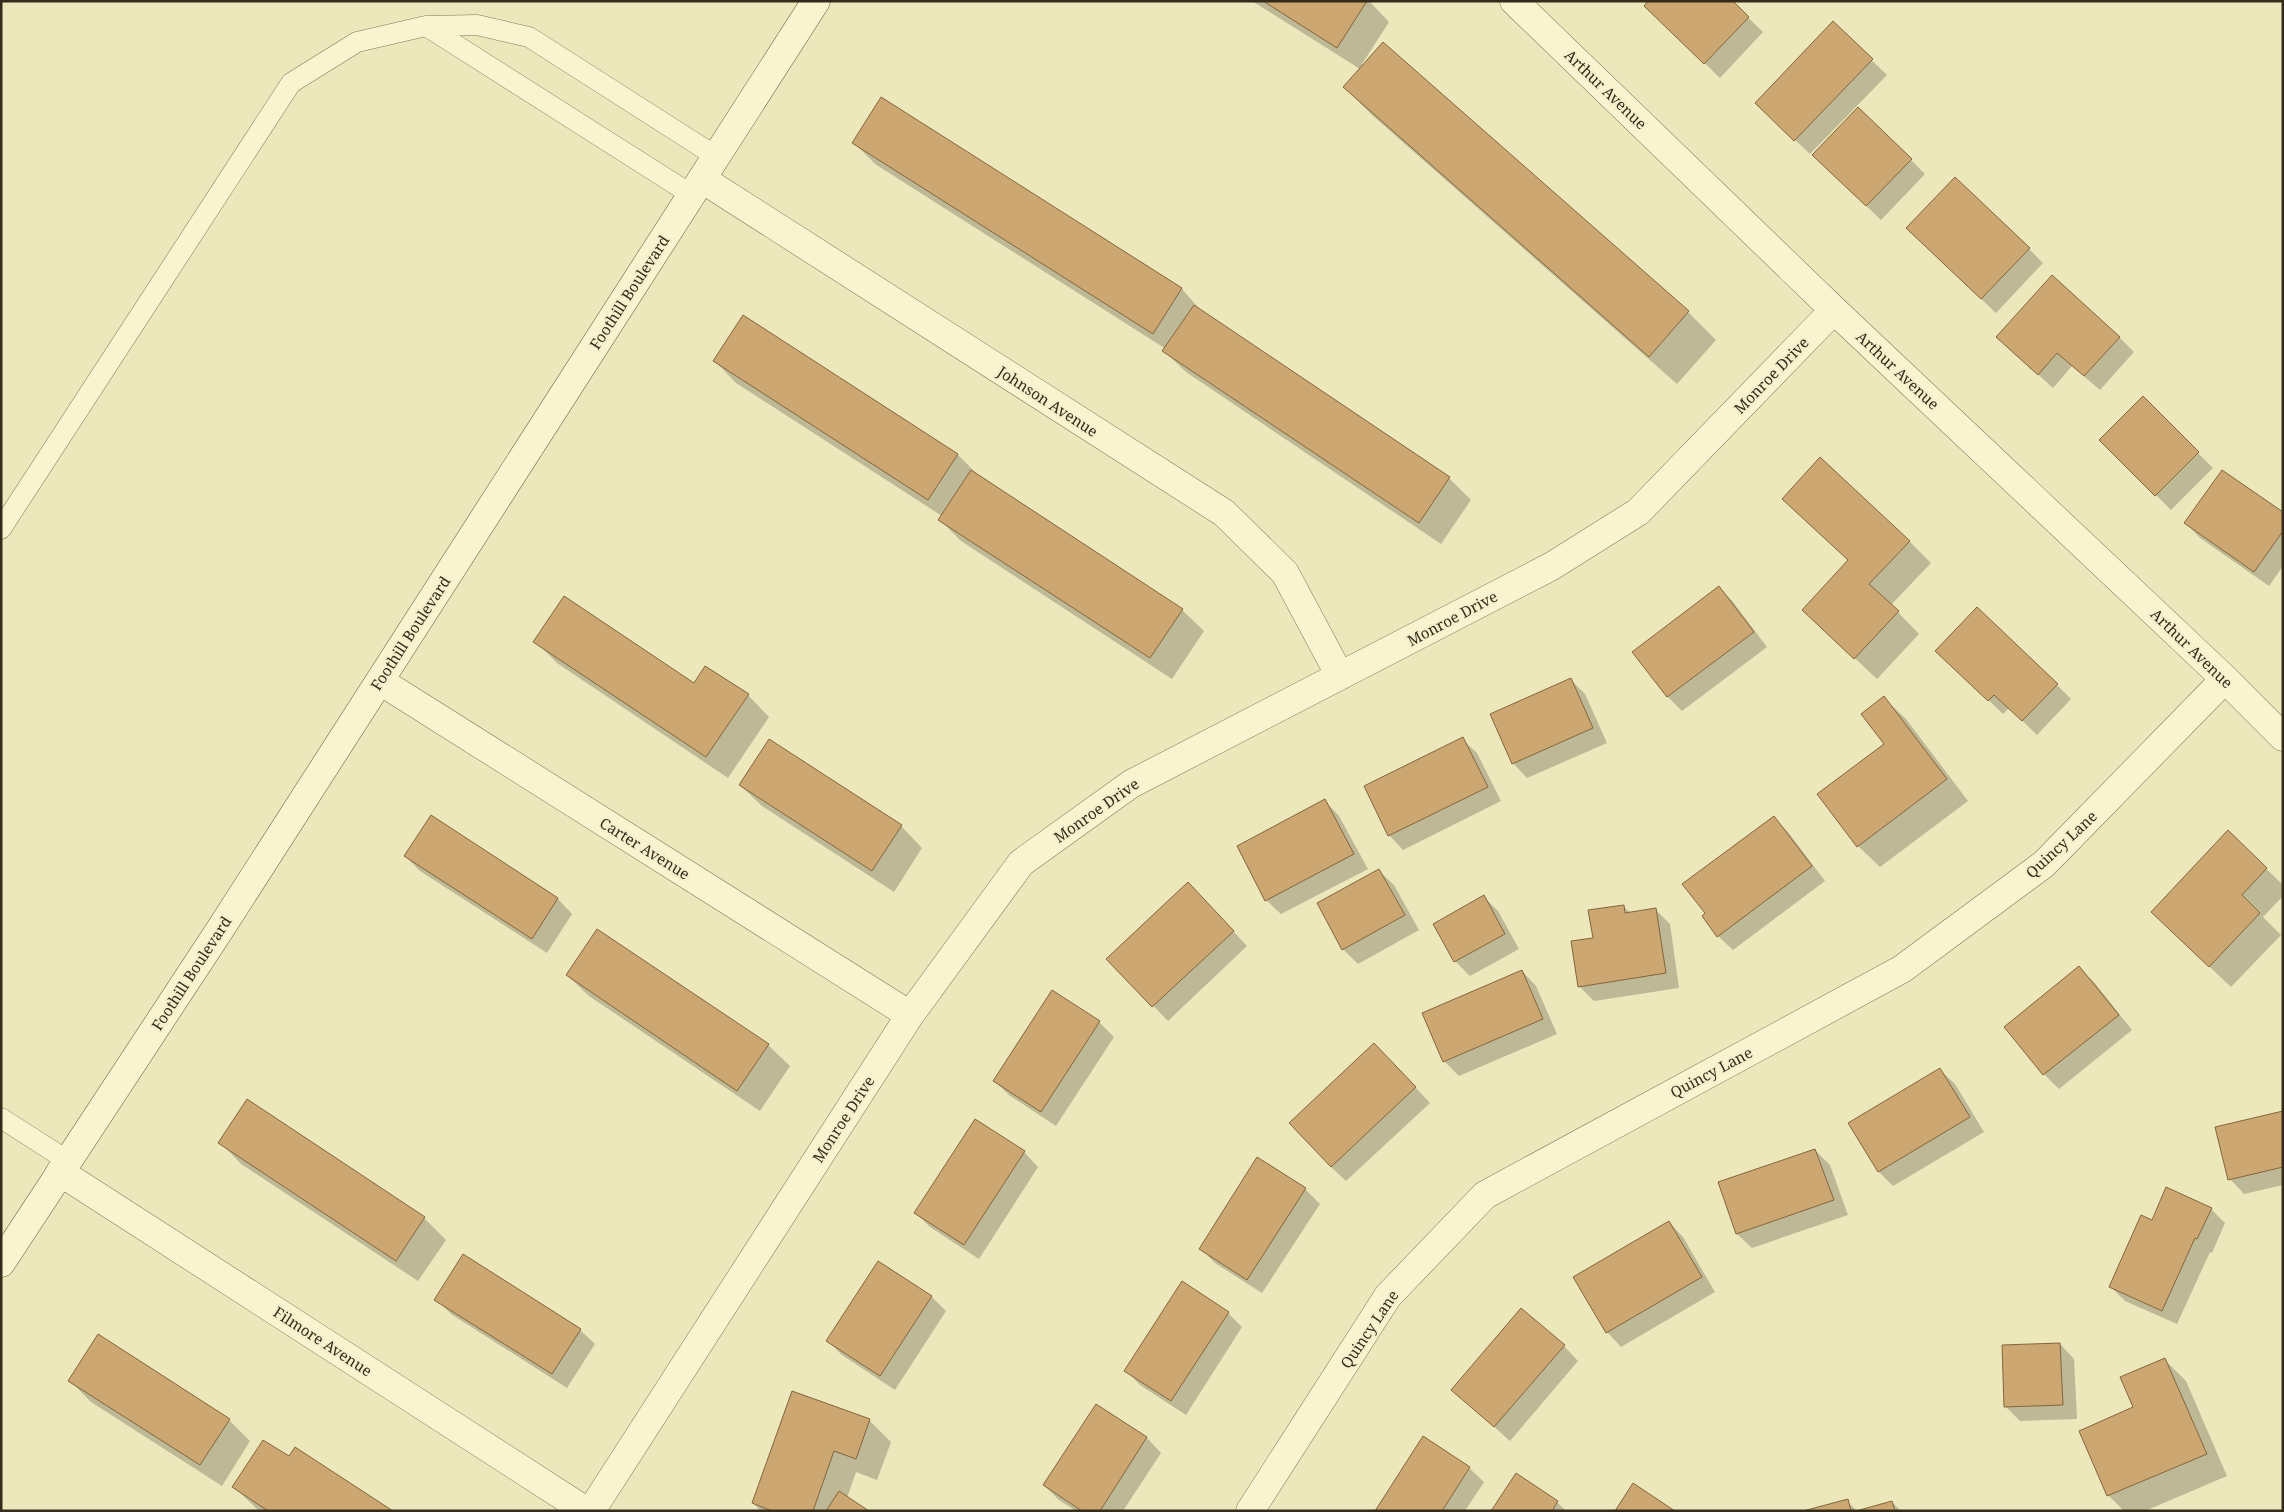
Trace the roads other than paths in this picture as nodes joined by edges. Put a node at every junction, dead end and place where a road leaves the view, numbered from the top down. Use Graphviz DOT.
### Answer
graph roads {
  1 [pos="816,1"];
  2 [pos="1514,1"];
  3 [pos="426,26"];
  4 [pos="717,157"];
  5 [pos="697,187"];
  6 [pos="1834,310"];
  7 [pos="1,529"];
  8 [pos="1340,676"];
  9 [pos="2225,679"];
  10 [pos="380,681"];
  11 [pos="2283,737"];
  12 [pos="910,1015"];
  13 [pos="1,1118"];
  14 [pos="64,1166"];
  15 [pos="1,1262"];
  16 [pos="586,1511"];
  17 [pos="591,1511"];
  18 [pos="1250,1511"];
  1 -- 4 [label="street, Foothill Boulevard"];
  2 -- 6 [label="street, Arthur Avenue"];
  3 -- 4 [label="lane"];
  3 -- 5 [label="lane"];
  3 -- 7 [label="lane"];
  4 -- 5 [label="street, Foothill Boulevard"];
  5 -- 8 [label="street, Johnson Avenue"];
  5 -- 10 [label="street, Foothill Boulevard"];
  6 -- 8 [label="street, Monroe Drive"];
  6 -- 9 [label="street, Arthur Avenue"];
  8 -- 12 [label="street, Monroe Drive"];
  9 -- 11 [label="street, Arthur Avenue"];
  9 -- 18 [label="street, Quincy Lane"];
  10 -- 12 [label="street, Carter Avenue"];
  10 -- 14 [label="street, Foothill Boulevard"];
  12 -- 17 [label="street, Monroe Drive"];
  13 -- 14 [label="lane"];
  14 -- 15 [label="street, Foothill Boulevard"];
  14 -- 16 [label="street, Filmore Avenue"];
}
